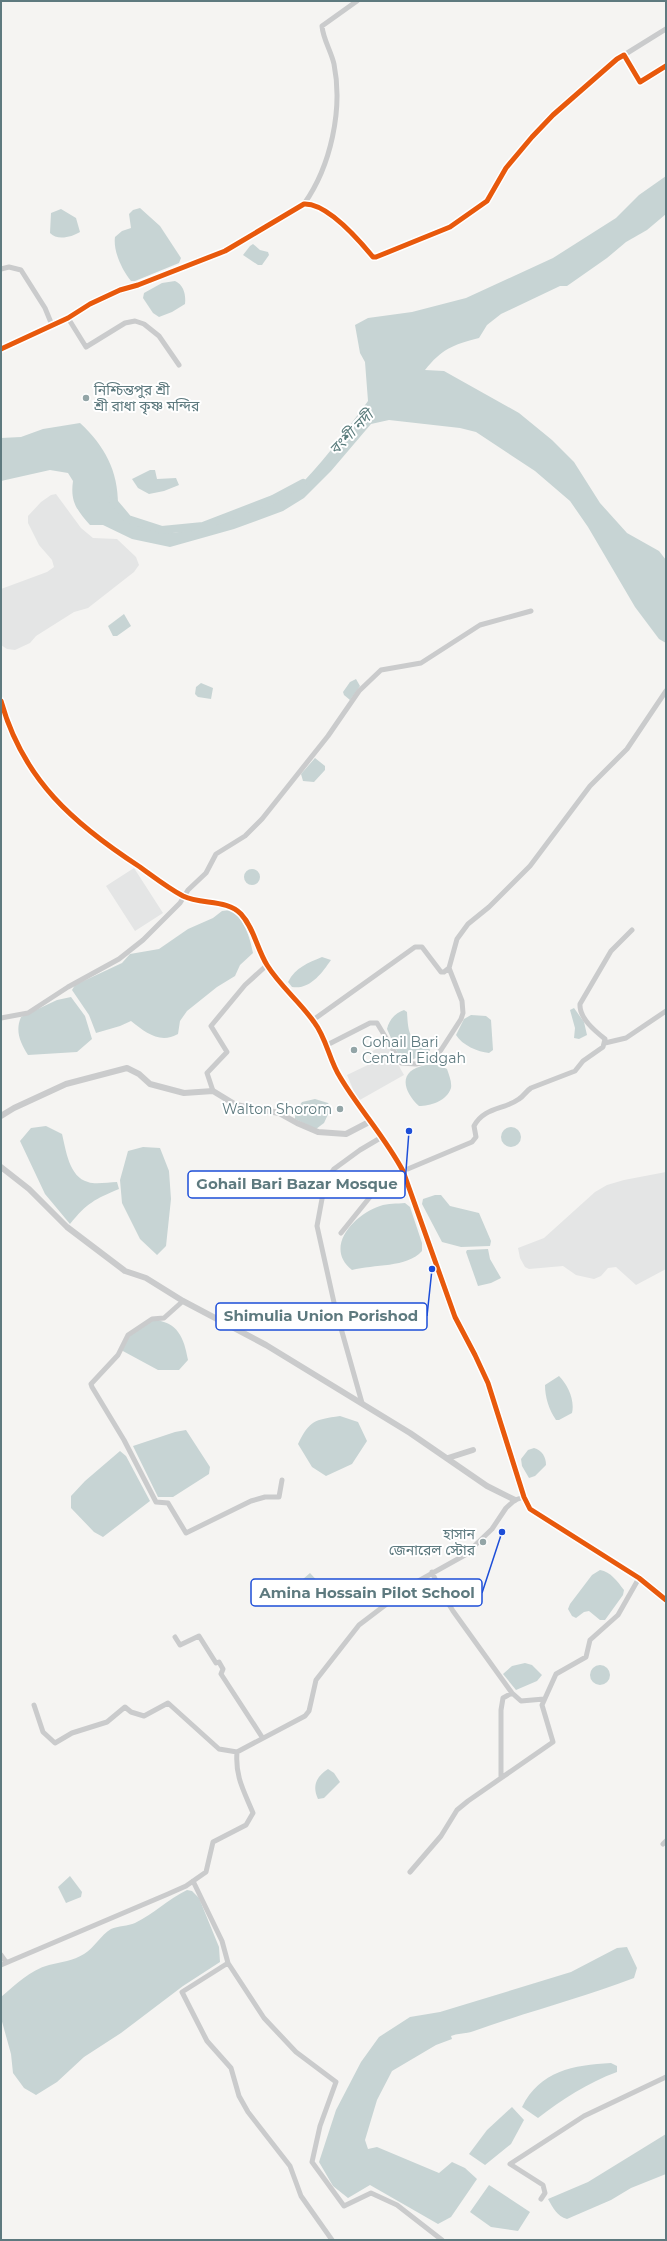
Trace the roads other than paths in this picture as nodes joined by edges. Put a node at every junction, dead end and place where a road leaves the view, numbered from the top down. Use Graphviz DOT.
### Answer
graph roads {
  1 [pos="358,1"];
  2 [pos="666,29"];
  3 [pos="624,55"];
  4 [pos="666,66"];
  5 [pos="304,204"];
  6 [pos="1,269"];
  7 [pos="68,318"];
  8 [pos="52,325"];
  9 [pos="1,349"];
  10 [pos="179,365"];
  11 [pos="531,612"];
  12 [pos="666,690"];
  13 [pos="1,701"];
  14 [pos="184,896"];
  15 [pos="632,930"];
  16 [pos="267,965"];
  17 [pos="449,968"];
  18 [pos="666,1011"];
  19 [pos="1,1018"];
  20 [pos="313,1020"];
  21 [pos="606,1042"];
  22 [pos="327,1045"];
  23 [pos="213,1091"];
  24 [pos="1,1116"];
  25 [pos="371,1121"];
  26 [pos="382,1137"];
  27 [pos="1,1167"];
  28 [pos="403,1170"];
  29 [pos="407,1184"];
  30 [pos="341,1233"];
  31 [pos="183,1301"];
  32 [pos="362,1403"];
  33 [pos="473,1450"];
  34 [pos="448,1458"];
  35 [pos="282,1480"];
  36 [pos="524,1497"];
  37 [pos="515,1500"];
  38 [pos="432,1572"];
  39 [pos="639,1578"];
  40 [pos="666,1600"];
  41 [pos="175,1637"];
  42 [pos="512,1693"];
  43 [pos="544,1699"];
  44 [pos="34,1705"];
  45 [pos="262,1737"];
  46 [pos="237,1752"];
  47 [pos="501,1778"];
  48 [pos="410,1872"];
  49 [pos="193,1881"];
  50 [pos="1,1955"];
  51 [pos="6,1962"];
  52 [pos="228,1963"];
  53 [pos="1,1965"];
  54 [pos="666,2077"];
  55 [pos="541,2199"];
  56 [pos="332,2240"];
  57 [pos="442,2240"];
  1 -- 5 [label="street"];
  2 -- 3 [label="street"];
  3 -- 4 [label="street"];
  3 -- 5 [label="street"];
  5 -- 7 [label="street"];
  6 -- 8 [label="street"];
  7 -- 8 [label="street"];
  7 -- 10 [label="street"];
  8 -- 9 [label="street"];
  11 -- 14 [label="street"];
  12 -- 17 [label="street"];
  13 -- 14 [label="street"];
  14 -- 16 [label="street"];
  14 -- 19 [label="street"];
  15 -- 21 [label="street"];
  16 -- 20 [label="street"];
  16 -- 23 [label="street"];
  17 -- 20 [label="street"];
  17 -- 22 [label="street"];
  18 -- 21 [label="street"];
  20 -- 22 [label="street"];
  21 -- 28 [label="street"];
  22 -- 25 [label="street"];
  23 -- 24 [label="street"];
  23 -- 25 [label="street"];
  25 -- 26 [label="street"];
  26 -- 28 [label="street"];
  26 -- 32 [label="street"];
  27 -- 31 [label="street"];
  28 -- 29 [label="street"];
  29 -- 30 [label="street"];
  29 -- 36 [label="street"];
  31 -- 32 [label="street"];
  31 -- 35 [label="street"];
  32 -- 34 [label="street"];
  33 -- 34 [label="street"];
  34 -- 37 [label="street"];
  36 -- 37 [label="street"];
  36 -- 39 [label="street"];
  37 -- 38 [label="street"];
  38 -- 42 [label="street"];
  38 -- 45 [label="street"];
  39 -- 40 [label="street"];
  39 -- 43 [label="street"];
  41 -- 45 [label="street"];
  42 -- 43 [label="street"];
  42 -- 47 [label="street"];
  43 -- 47 [label="street"];
  44 -- 46 [label="street"];
  45 -- 46 [label="street"];
  46 -- 49 [label="street"];
  47 -- 48 [label="street"];
  49 -- 51 [label="street"];
  49 -- 52 [label="street"];
  50 -- 51 [label="street"];
  51 -- 53 [label="street"];
  52 -- 56 [label="street"];
  52 -- 57 [label="street"];
  54 -- 55 [label="street"];
}
